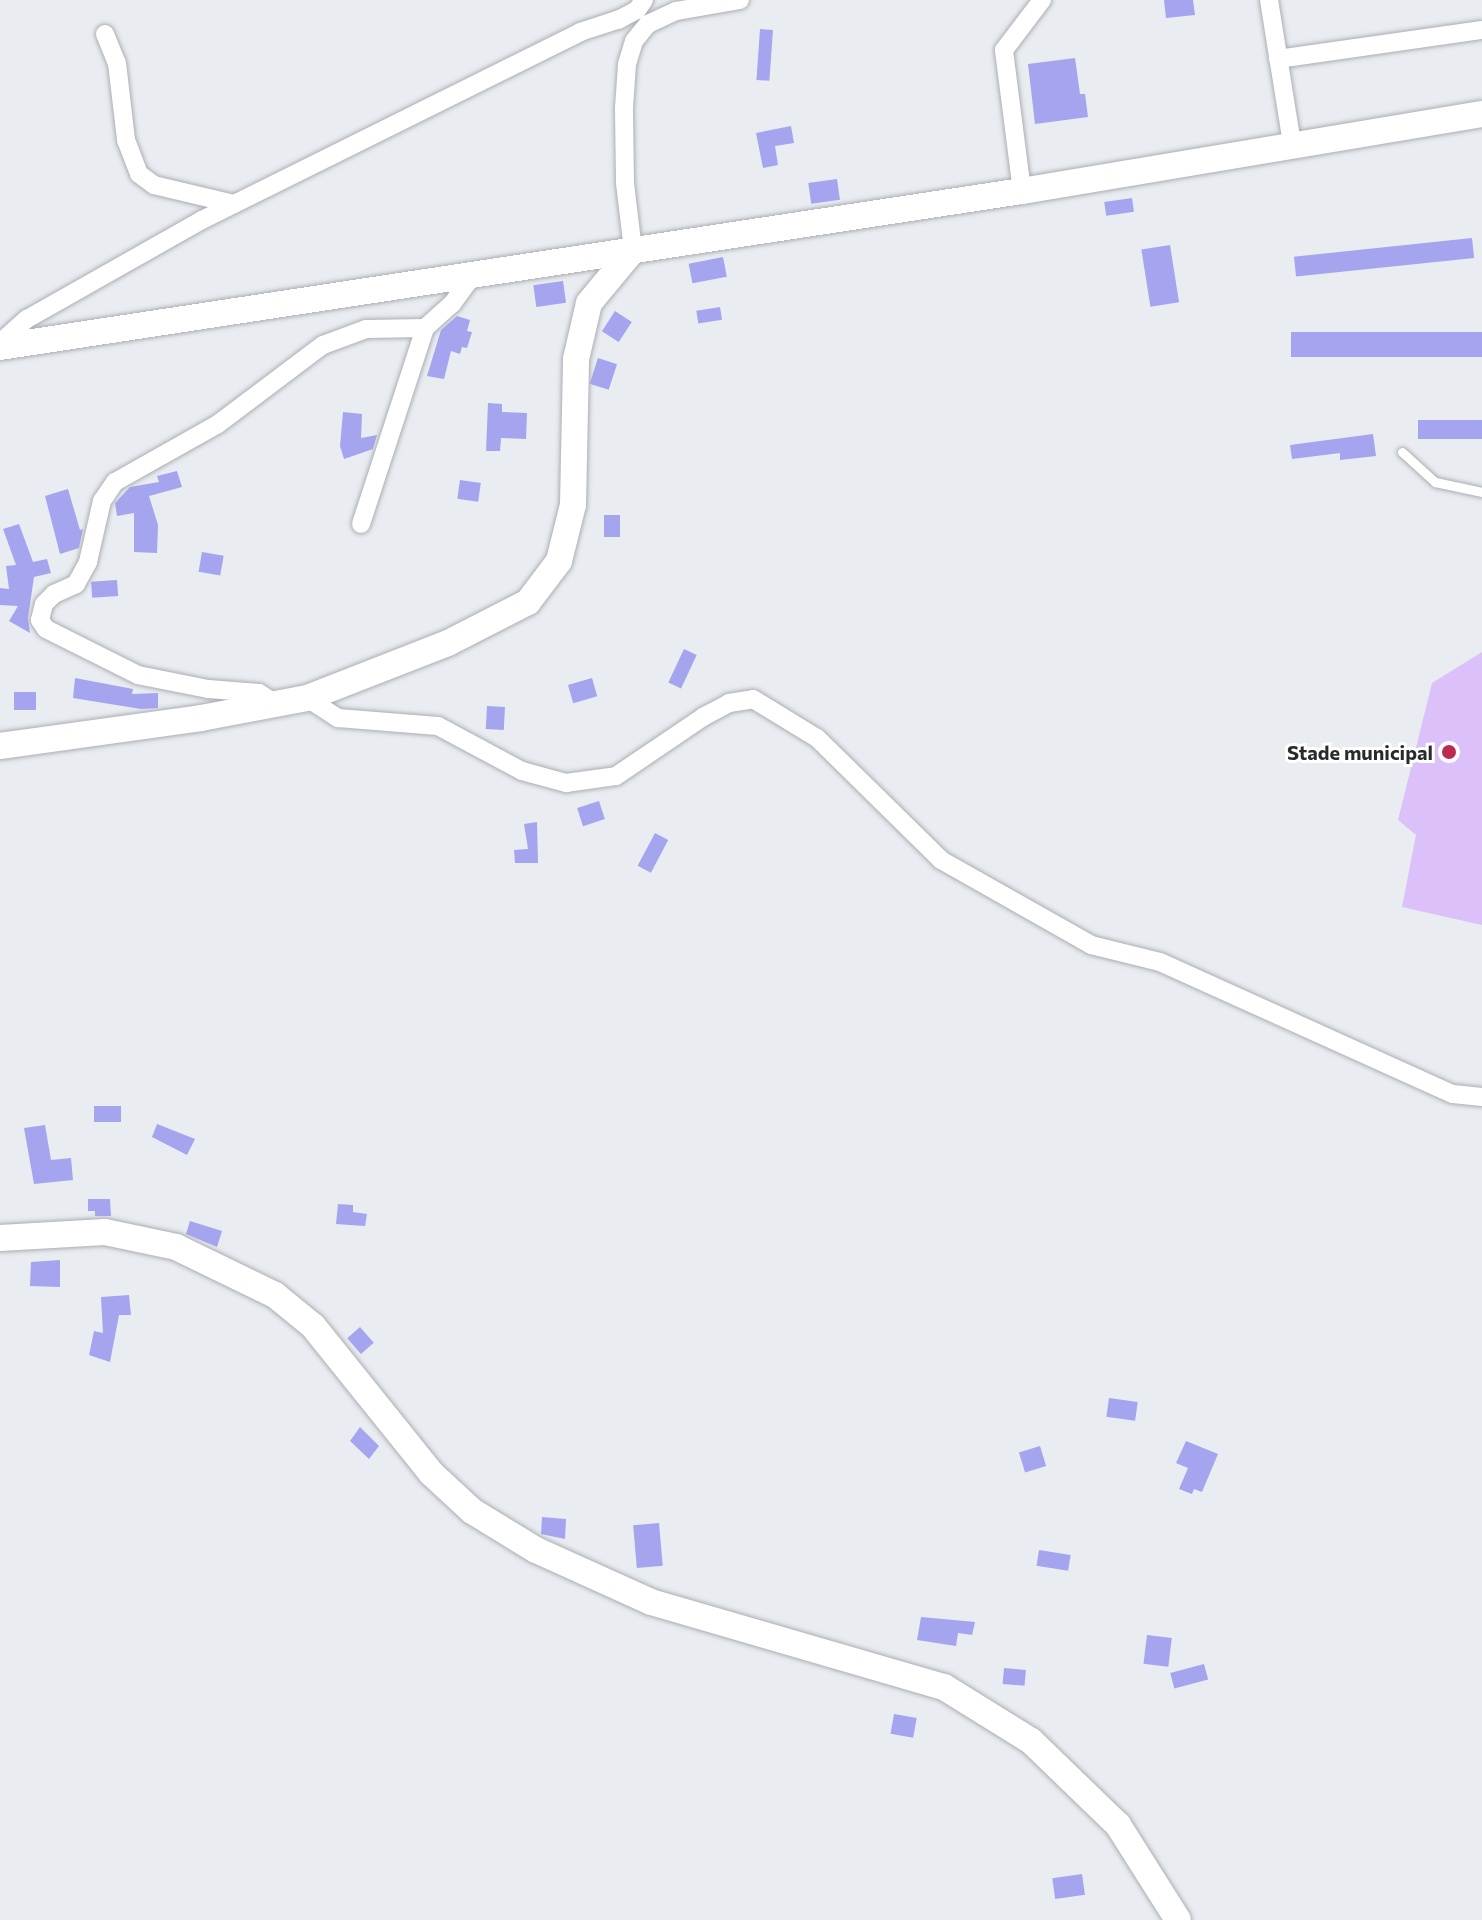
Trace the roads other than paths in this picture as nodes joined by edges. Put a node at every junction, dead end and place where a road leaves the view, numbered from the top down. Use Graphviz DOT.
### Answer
graph roads {
  1 [pos="740,0"];
  2 [pos="1042,0"];
  3 [pos="1269,0"];
  4 [pos="643,11"];
  5 [pos="1482,30"];
  6 [pos="105,34"];
  7 [pos="1278,59"];
  8 [pos="1482,114"];
  9 [pos="1292,144"];
  10 [pos="1022,191"];
  11 [pos="234,204"];
  12 [pos="633,250"];
  13 [pos="473,275"];
  14 [pos="425,328"];
  15 [pos="0,345"];
  16 [pos="1402,452"];
  17 [pos="1482,492"];
  18 [pos="361,524"];
  19 [pos="307,698"];
  20 [pos="276,704"];
  21 [pos="0,746"];
  22 [pos="1482,1097"];
  23 [pos="0,1238"];
  24 [pos="1178,1920"];
  1 -- 4 [label="street"];
  2 -- 10 [label="street"];
  3 -- 7 [label="street"];
  4 -- 11 [label="street"];
  4 -- 12 [label="street"];
  5 -- 7 [label="street"];
  6 -- 11 [label="street"];
  7 -- 9 [label="street"];
  8 -- 9 [label="street"];
  9 -- 10 [label="street"];
  10 -- 12 [label="street"];
  11 -- 15 [label="street"];
  12 -- 13 [label="street"];
  12 -- 19 [label="street"];
  13 -- 14 [label="street"];
  13 -- 15 [label="street"];
  14 -- 18 [label="street"];
  14 -- 20 [label="street"];
  16 -- 17 [label="lane"];
  19 -- 20 [label="street"];
  19 -- 22 [label="street"];
  20 -- 21 [label="street"];
  23 -- 24 [label="street"];
}
